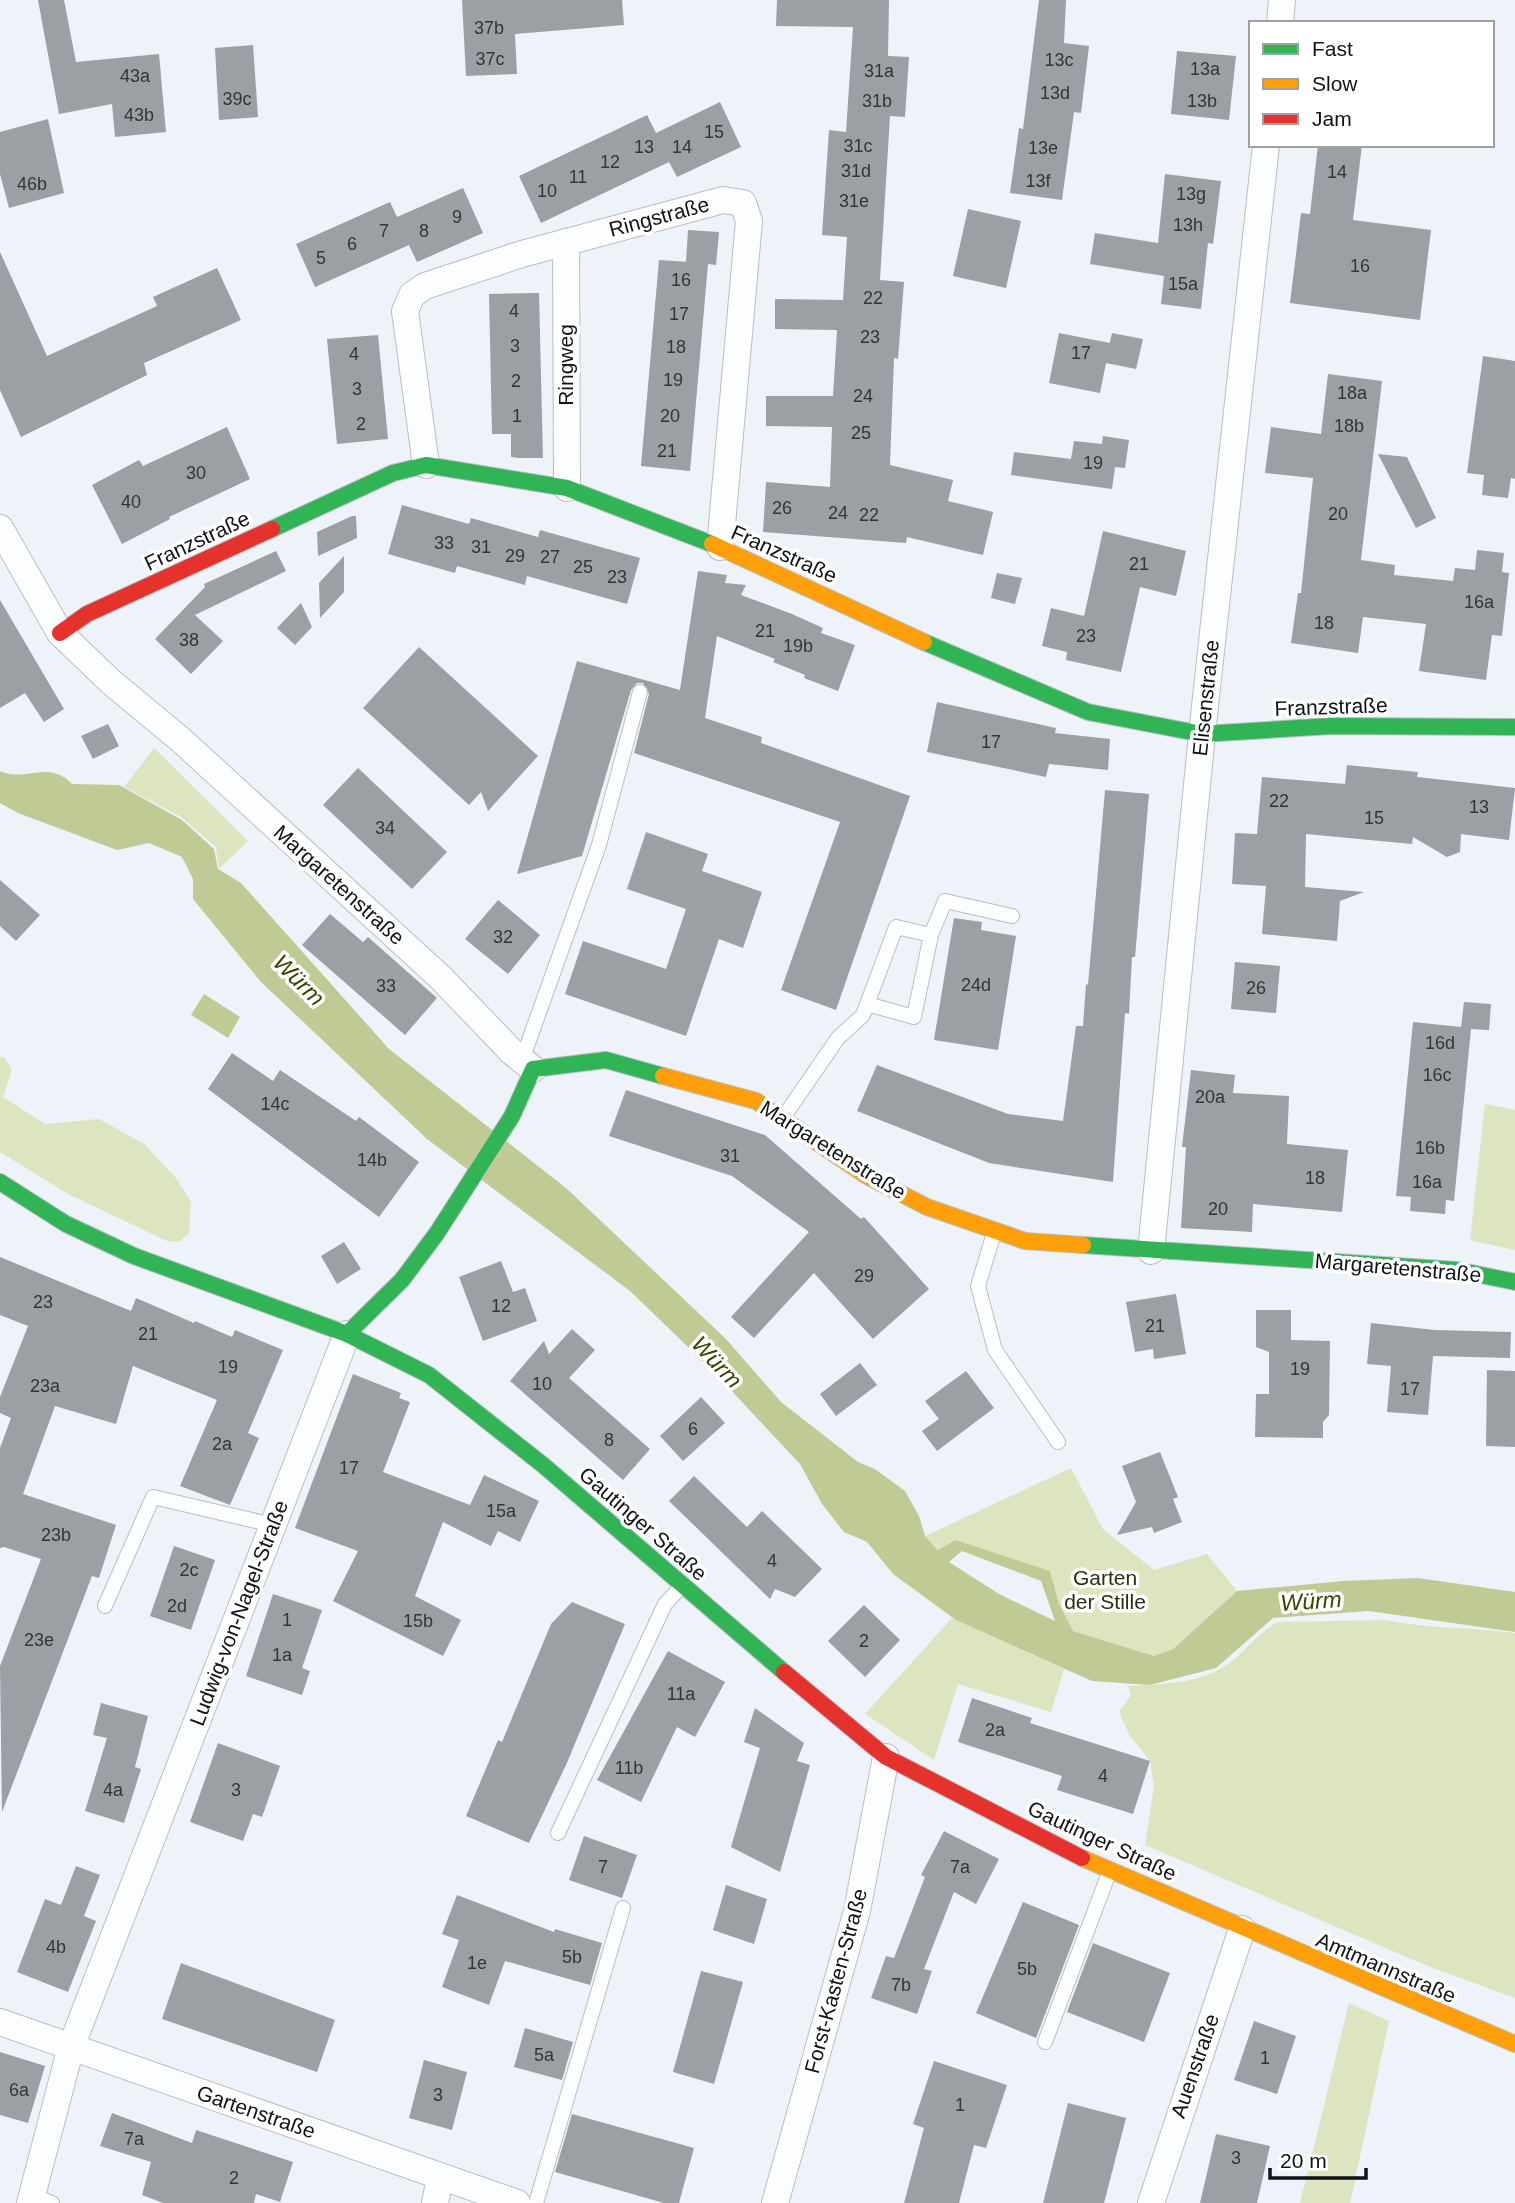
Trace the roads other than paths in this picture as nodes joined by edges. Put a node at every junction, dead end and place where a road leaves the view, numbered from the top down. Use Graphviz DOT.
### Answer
graph roads {
  1 [pos="1282,0"];
  2 [pos="1280,21"];
  3 [pos="1266,147"];
  4 [pos="566,242"];
  5 [pos="426,465"];
  6 [pos="567,488"];
  7 [pos="0,528"];
  8 [pos="720,547"];
  9 [pos="61,633"];
  10 [pos="640,692"];
  11 [pos="1515,727"];
  12 [pos="1202,734"];
  13 [pos="1012,916"];
  14 [pos="931,935"];
  15 [pos="867,1004"];
  16 [pos="528,1064"];
  17 [pos="785,1117"];
  18 [pos="0,1182"];
  19 [pos="994,1233"];
  20 [pos="1151,1251"];
  21 [pos="1515,1282"];
  22 [pos="347,1334"];
  23 [pos="1058,1442"];
  24 [pos="273,1525"];
  25 [pos="681,1586"];
  26 [pos="105,1606"];
  27 [pos="886,1757"];
  28 [pos="558,1833"];
  29 [pos="1110,1870"];
  30 [pos="622,1908"];
  31 [pos="1242,1929"];
  32 [pos="0,2022"];
  33 [pos="1045,2042"];
  34 [pos="1515,2044"];
  35 [pos="71,2048"];
  36 [pos="438,2190"];
  37 [pos="38,2201"];
  38 [pos="517,2203"];
  39 [pos="536,2203"];
  40 [pos="775,2203"];
  41 [pos="1151,2203"];
  1 -- 2 [label="street"];
  3 -- 12 [label="street, Elisenstraße"];
  4 -- 5 [label="street, Ringstraße"];
  4 -- 6 [label="street, Ringweg"];
  4 -- 8 [label="street, Ringstraße"];
  5 -- 6 [label="street, Franzstraße"];
  5 -- 9 [label="street, Franzstraße"];
  6 -- 8 [label="street, Franzstraße"];
  7 -- 9 [label="street, Margaretenstraße"];
  8 -- 12 [label="street, Franzstraße"];
  9 -- 16 [label="street, Margaretenstraße"];
  10 -- 16 [label="lane"];
  11 -- 12 [label="street, Franzstraße"];
  12 -- 20 [label="street, Elisenstraße"];
  13 -- 14 [label="lane"];
  14 -- 15 [label="lane"];
  14 -- 15 [label="lane"];
  15 -- 17 [label="lane"];
  16 -- 17 [label="street, Margaretenstraße"];
  16 -- 22 [label="street, Ludwig-von-Nagel-Straße"];
  17 -- 19 [label="street, Margaretenstraße"];
  18 -- 22 [label="street, Gautinger Straße"];
  19 -- 20 [label="street, Margaretenstraße"];
  19 -- 23 [label="lane"];
  20 -- 21 [label="street, Margaretenstraße"];
  22 -- 24 [label="street, Ludwig-von-Nagel-Straße"];
  22 -- 25 [label="street, Gautinger Straße"];
  24 -- 26 [label="lane"];
  24 -- 35 [label="street, Ludwig-von-Nagel-Straße"];
  25 -- 27 [label="street, Gautinger Straße"];
  25 -- 28 [label="lane"];
  27 -- 29 [label="street, Gautinger Straße"];
  27 -- 40 [label="street, Forst-Kasten-Straße"];
  29 -- 31 [label="street, Gautinger Straße"];
  29 -- 33 [label="lane"];
  30 -- 39 [label="lane"];
  31 -- 34 [label="street, Amtmannstraße"];
  31 -- 41 [label="street, Auenstraße"];
  32 -- 35 [label="street, Gartenstraße"];
  35 -- 36 [label="street, Gartenstraße"];
  35 -- 37 [label="street, Ludwig-von-Nagel-Straße"];
  36 -- 38 [label="street, Gartenstraße"];
}
